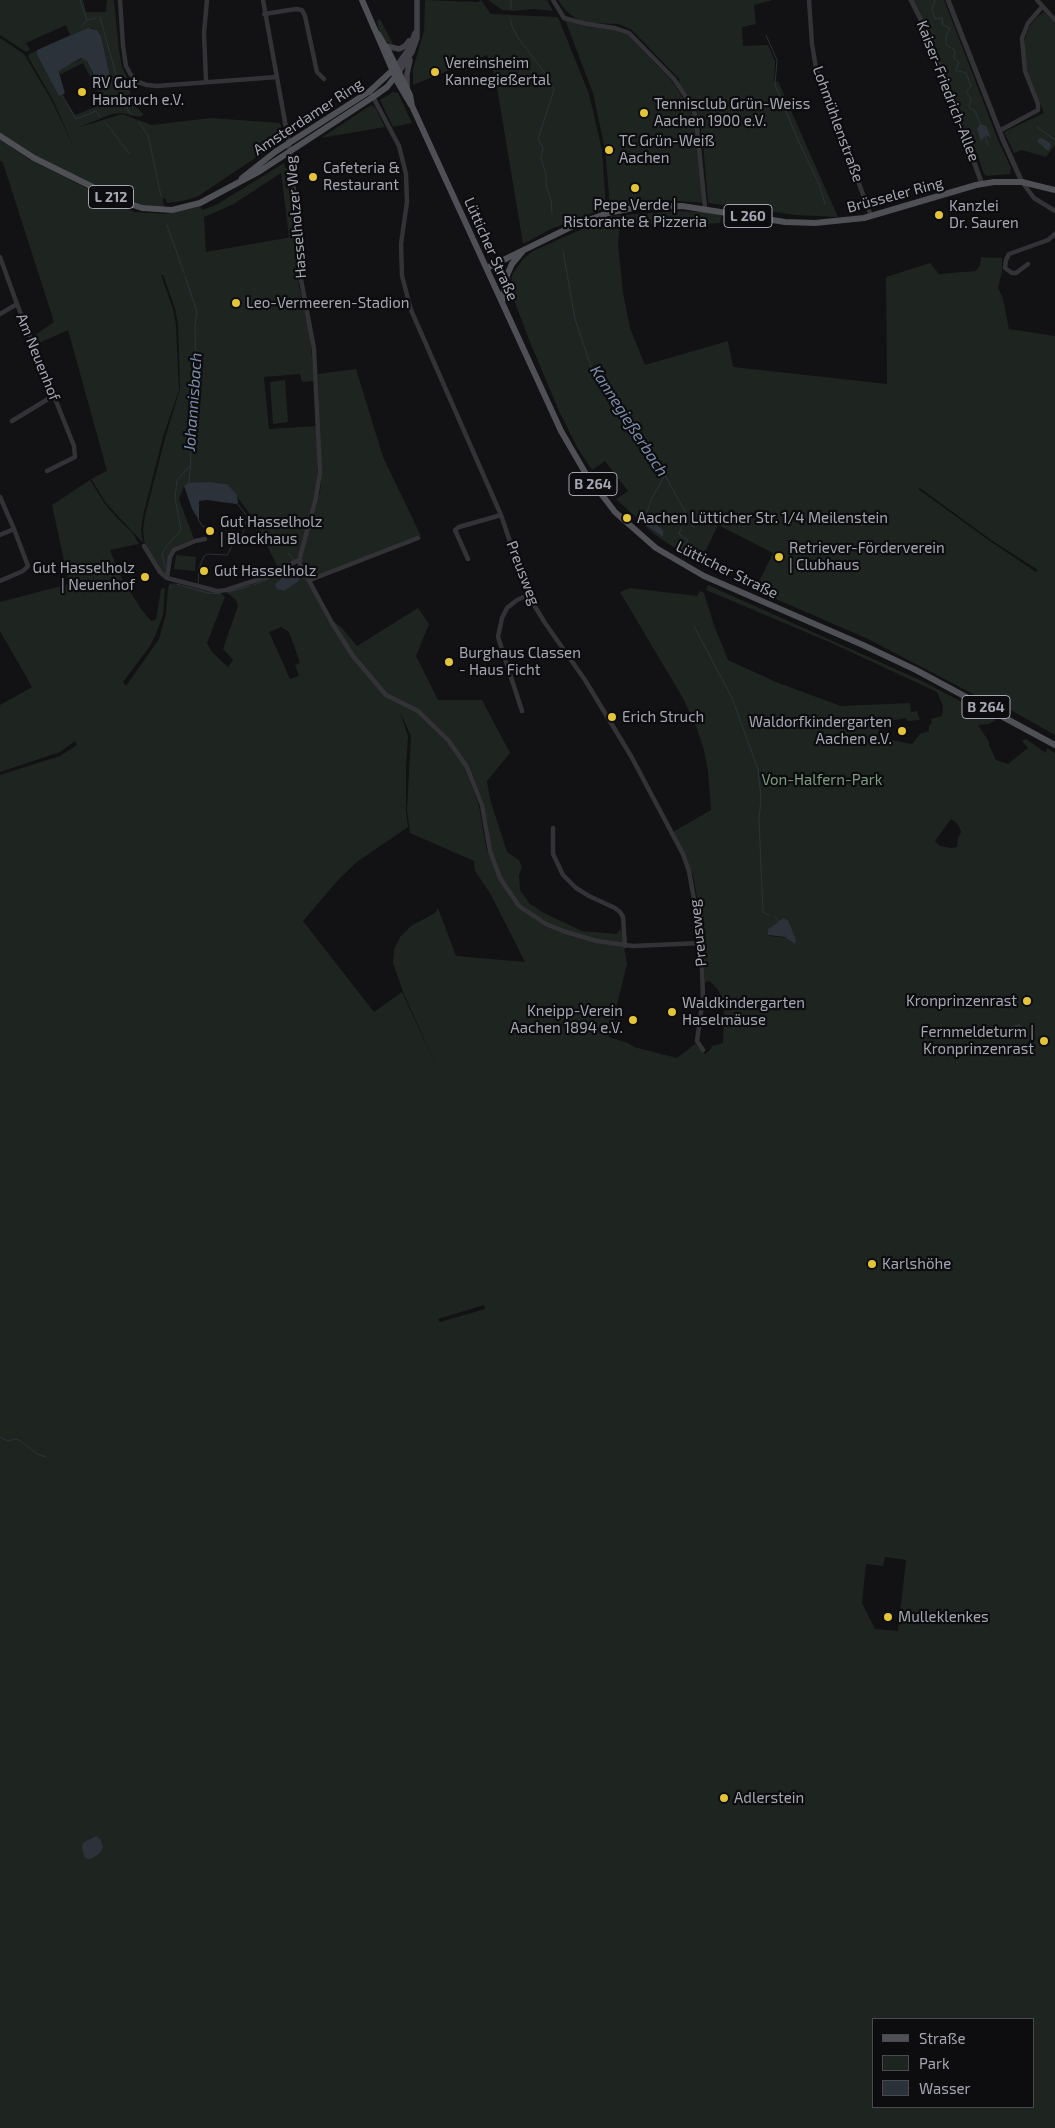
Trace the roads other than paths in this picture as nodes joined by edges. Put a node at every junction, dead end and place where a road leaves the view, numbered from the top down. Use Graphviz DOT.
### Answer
graph roads {
  1 [pos="120,0"];
  2 [pos="206,0"];
  3 [pos="263,0"];
  4 [pos="362,0"];
  5 [pos="417,0"];
  6 [pos="553,0"];
  7 [pos="809,0"];
  8 [pos="911,0"];
  9 [pos="948,0"];
  10 [pos="1037,0"];
  11 [pos="1042,7"];
  12 [pos="264,14"];
  13 [pos="1055,20"];
  14 [pos="416,30"];
  15 [pos="378,34"];
  16 [pos="386,46"];
  17 [pos="412,52"];
  18 [pos="396,72"];
  19 [pos="277,77"];
  20 [pos="324,79"];
  21 [pos="206,81"];
  22 [pos="407,90"];
  23 [pos="372,94"];
  24 [pos="412,106"];
  25 [pos="999,132"];
  26 [pos="0,136"];
  27 [pos="290,148"];
  28 [pos="1022,182"];
  29 [pos="982,184"];
  30 [pos="1055,190"];
  31 [pos="706,208"];
  32 [pos="1055,210"];
  33 [pos="871,216"];
  34 [pos="1055,234"];
  35 [pos="530,246"];
  36 [pos="0,256"];
  37 [pos="1028,264"];
  38 [pos="487,268"];
  39 [pos="502,303"];
  40 [pos="17,304"];
  41 [pos="0,314"];
  42 [pos="53,396"];
  43 [pos="12,421"];
  44 [pos="47,471"];
  45 [pos="0,497"];
  46 [pos="501,515"];
  47 [pos="14,529"];
  48 [pos="0,535"];
  49 [pos="418,538"];
  50 [pos="205,540"];
  51 [pos="144,546"];
  52 [pos="468,559"];
  53 [pos="299,560"];
  54 [pos="167,578"];
  55 [pos="310,580"];
  56 [pos="0,581"];
  57 [pos="528,595"];
  58 [pos="522,711"];
  59 [pos="1055,745"];
  60 [pos="554,828"];
  61 [pos="701,943"];
  62 [pos="625,946"];
  63 [pos="703,1050"];
  1 -- 21 [label="street"];
  2 -- 21 [label="street"];
  3 -- 12 [label="street, Hasselholzer Weg"];
  4 -- 15 [label="main road, Lütticher Straße / B 264"];
  5 -- 14 [label="main road"];
  6 -- 31 [label="street"];
  7 -- 33 [label="street, Lohmühlenstraße"];
  8 -- 29 [label="street, Kaiser-Friedrich-Allee"];
  9 -- 25 [label="street"];
  10 -- 11 [label="street"];
  11 -- 13 [label="street"];
  11 -- 25 [label="street"];
  12 -- 19 [label="street, Hasselholzer Weg"];
  12 -- 20 [label="street"];
  14 -- 16 [label="main road"];
  14 -- 17 [label="main road"];
  14 -- 18 [label="main road"];
  15 -- 16 [label="main road, Lütticher Straße / B 264"];
  15 -- 18 [label="main road, Lütticher Straße / B 264"];
  16 -- 18 [label="main road, Lütticher Straße / B 264"];
  17 -- 18 [label="main road"];
  17 -- 22 [label="main road"];
  18 -- 22 [label="main road, Lütticher Straße / B 264"];
  18 -- 23 [label="main road, Amsterdamer Ring / L 212"];
  18 -- 24 [label="main road, Lütticher Straße / B 264"];
  19 -- 21 [label="street"];
  19 -- 27 [label="street, Hasselholzer Weg"];
  22 -- 24 [label="main road, Lütticher Straße / B 264"];
  23 -- 27 [label="main road, Amsterdamer Ring / L 212"];
  23 -- 46 [label="street, Preusweg"];
  24 -- 38 [label="main road, Lütticher Straße / B 264"];
  25 -- 28 [label="street"];
  26 -- 27 [label="main road, Amsterdamer Ring / L 212"];
  27 -- 53 [label="street, Hasselholzer Weg"];
  28 -- 29 [label="main road, Brüsseler Ring / L 260"];
  28 -- 30 [label="main road, Brüsseler Ring / L 260"];
  28 -- 32 [label="street"];
  29 -- 33 [label="main road, Brüsseler Ring / L 260"];
  31 -- 33 [label="main road, Brüsseler Ring / L 260"];
  31 -- 35 [label="main road, Brüsseler Ring / L 260"];
  34 -- 37 [label="street"];
  35 -- 38 [label="main road, Brüsseler Ring / L 260"];
  35 -- 39 [label="main road"];
  36 -- 40 [label="street, Am Neuenhof"];
  38 -- 39 [label="main road, Lütticher Straße / B 264"];
  39 -- 59 [label="main road, Lütticher Straße / B 264"];
  40 -- 41 [label="street"];
  40 -- 42 [label="street, Am Neuenhof"];
  42 -- 43 [label="street"];
  42 -- 44 [label="street, Am Neuenhof"];
  45 -- 47 [label="street"];
  46 -- 52 [label="street"];
  46 -- 57 [label="street, Preusweg"];
  47 -- 48 [label="street"];
  47 -- 56 [label="street"];
  49 -- 55 [label="street"];
  50 -- 54 [label="street"];
  51 -- 54 [label="street"];
  53 -- 54 [label="street"];
  53 -- 55 [label="street"];
  55 -- 62 [label="street"];
  57 -- 58 [label="street"];
  57 -- 61 [label="street, Preusweg"];
  60 -- 62 [label="street"];
  61 -- 62 [label="street"];
  61 -- 63 [label="street, Preusweg"];
}
